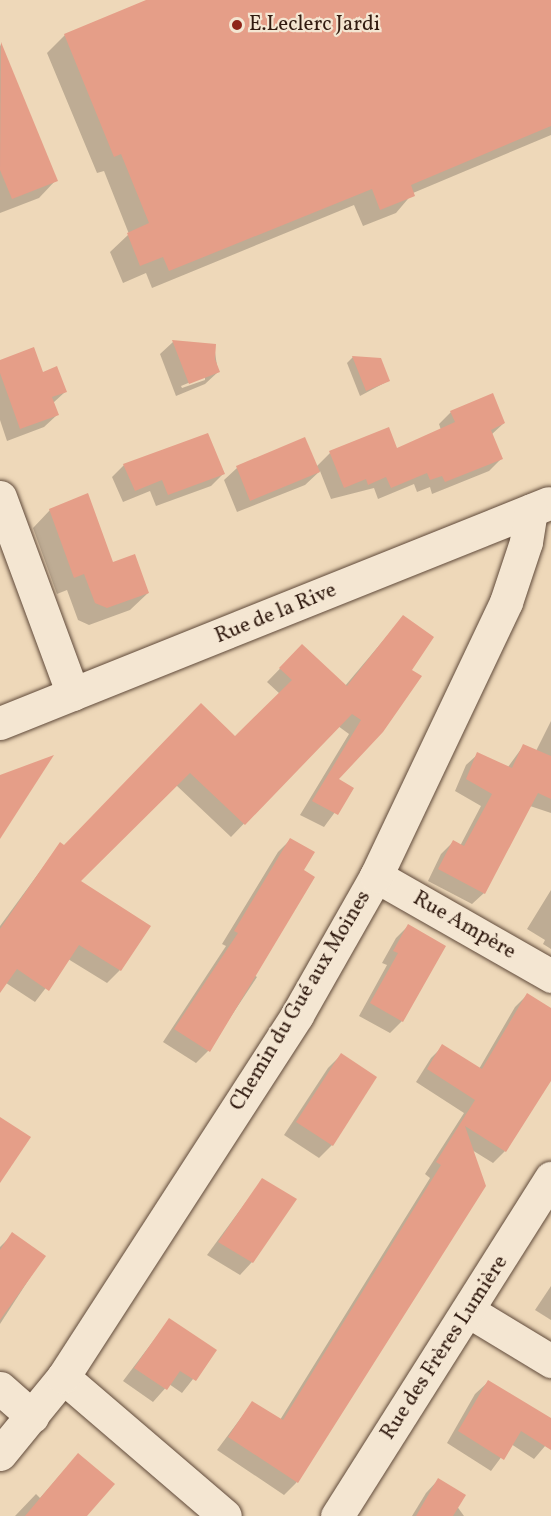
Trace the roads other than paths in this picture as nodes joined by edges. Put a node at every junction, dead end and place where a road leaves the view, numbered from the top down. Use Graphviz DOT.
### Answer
graph roads {
  1 [pos="0,497"];
  2 [pos="541,506"];
  3 [pos="73,694"];
  4 [pos="0,723"];
  5 [pos="376,876"];
  6 [pos="551,976"];
  7 [pos="551,1178"];
  8 [pos="470,1311"];
  9 [pos="551,1360"];
  10 [pos="63,1377"];
  11 [pos="0,1388"];
  12 [pos="32,1416"];
  13 [pos="0,1454"];
  14 [pos="225,1516"];
  15 [pos="337,1516"];
  1 -- 3 [label="street"];
  2 -- 3 [label="street, Rue de la Rive"];
  2 -- 5 [label="street, Chemin du Gué aux Moines"];
  3 -- 4 [label="street, Rue de la Rive"];
  5 -- 6 [label="street, Rue Ampère"];
  5 -- 10 [label="street, Chemin du Gué aux Moines"];
  7 -- 8 [label="street, Rue des Frères Lumière"];
  8 -- 9 [label="street"];
  8 -- 15 [label="street, Rue des Frères Lumière"];
  10 -- 12 [label="street, Chemin du Gué aux Moines"];
  10 -- 14 [label="street"];
  11 -- 12 [label="street"];
  12 -- 13 [label="street, Chemin du Gué aux Moines"];
}
